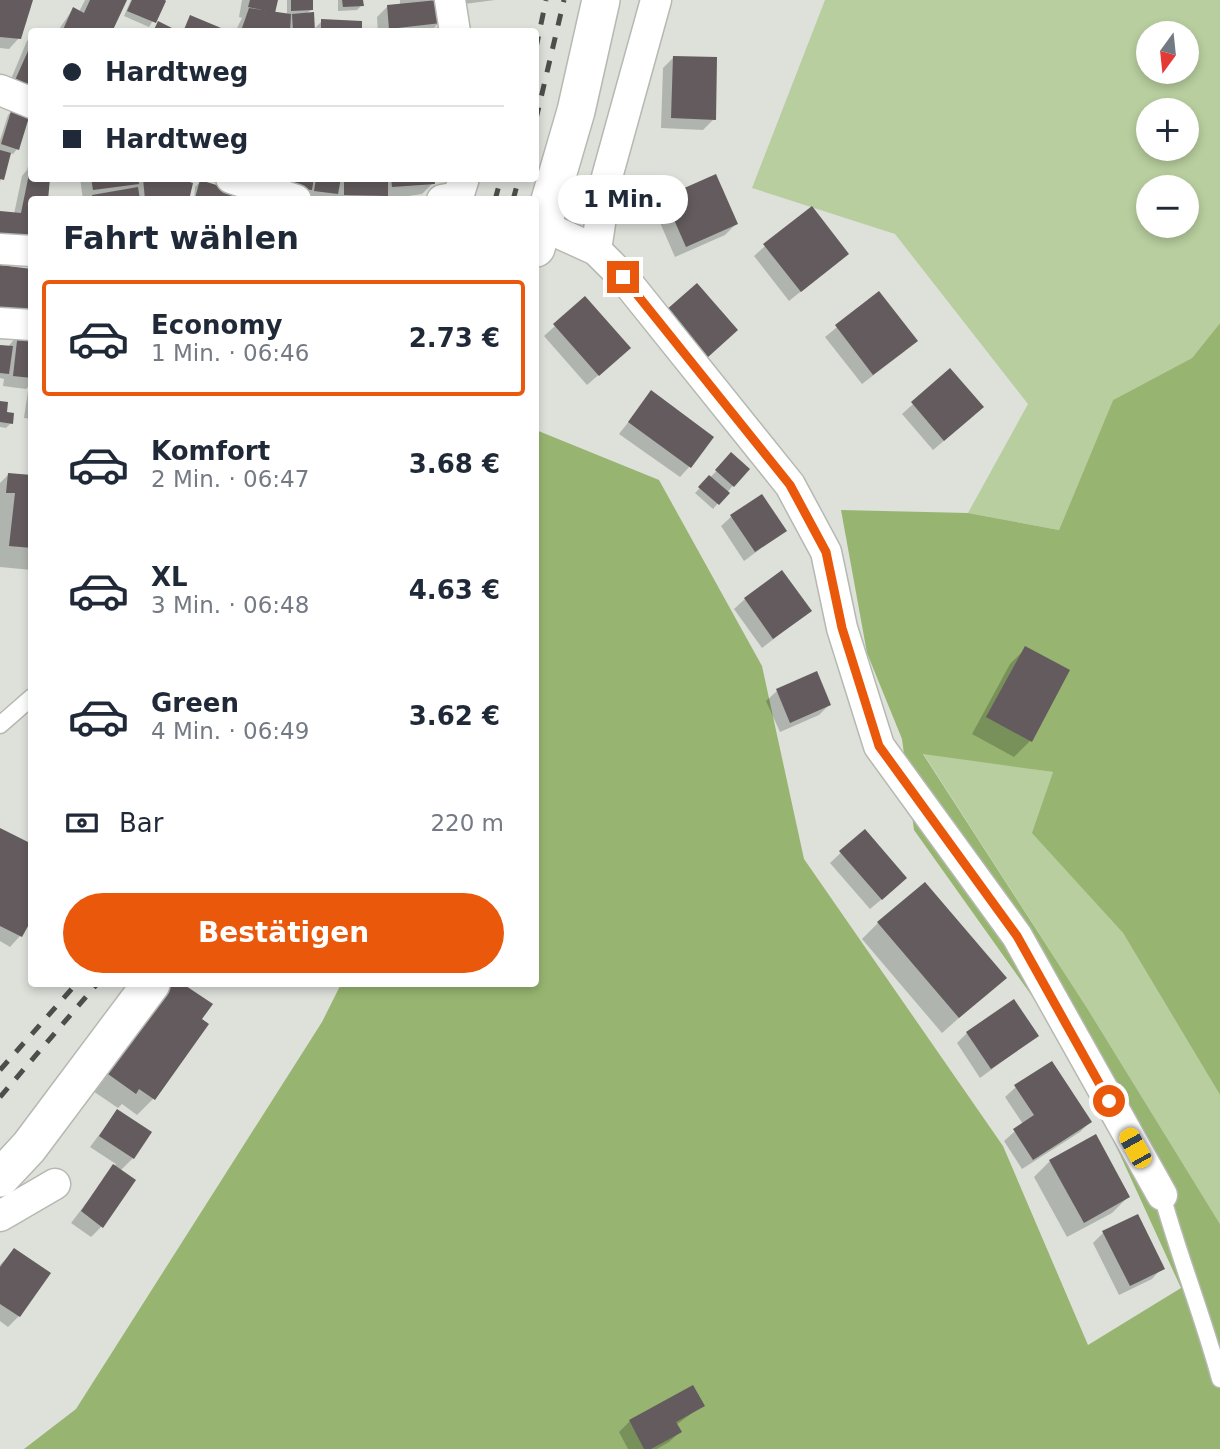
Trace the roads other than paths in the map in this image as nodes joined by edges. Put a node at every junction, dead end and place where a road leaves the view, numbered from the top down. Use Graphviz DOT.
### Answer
graph roads {
  1 [pos="450,0"];
  2 [pos="601,0"];
  3 [pos="656,0"];
  4 [pos="454,28"];
  5 [pos="0,90"];
  6 [pos="28,101"];
  7 [pos="243,182"];
  8 [pos="284,196"];
  9 [pos="539,237"];
  10 [pos="0,249"];
  11 [pos="596,250"];
  12 [pos="28,251"];
  13 [pos="0,323"];
  14 [pos="28,325"];
  15 [pos="28,700"];
  16 [pos="0,724"];
  17 [pos="149,987"];
  18 [pos="0,1178"];
  19 [pos="55,1184"];
  20 [pos="1162,1195"];
  21 [pos="0,1216"];
  22 [pos="1220,1379"];
  1 -- 4 [label="street"];
  2 -- 9 [label="street"];
  3 -- 11 [label="street"];
  5 -- 6 [label="street"];
  7 -- 8 [label="street"];
  9 -- 11 [label="street"];
  10 -- 12 [label="street"];
  11 -- 20 [label="street"];
  13 -- 14 [label="street"];
  15 -- 16 [label="lane"];
  17 -- 18 [label="street"];
  19 -- 21 [label="street"];
  20 -- 22 [label="lane"];
}
